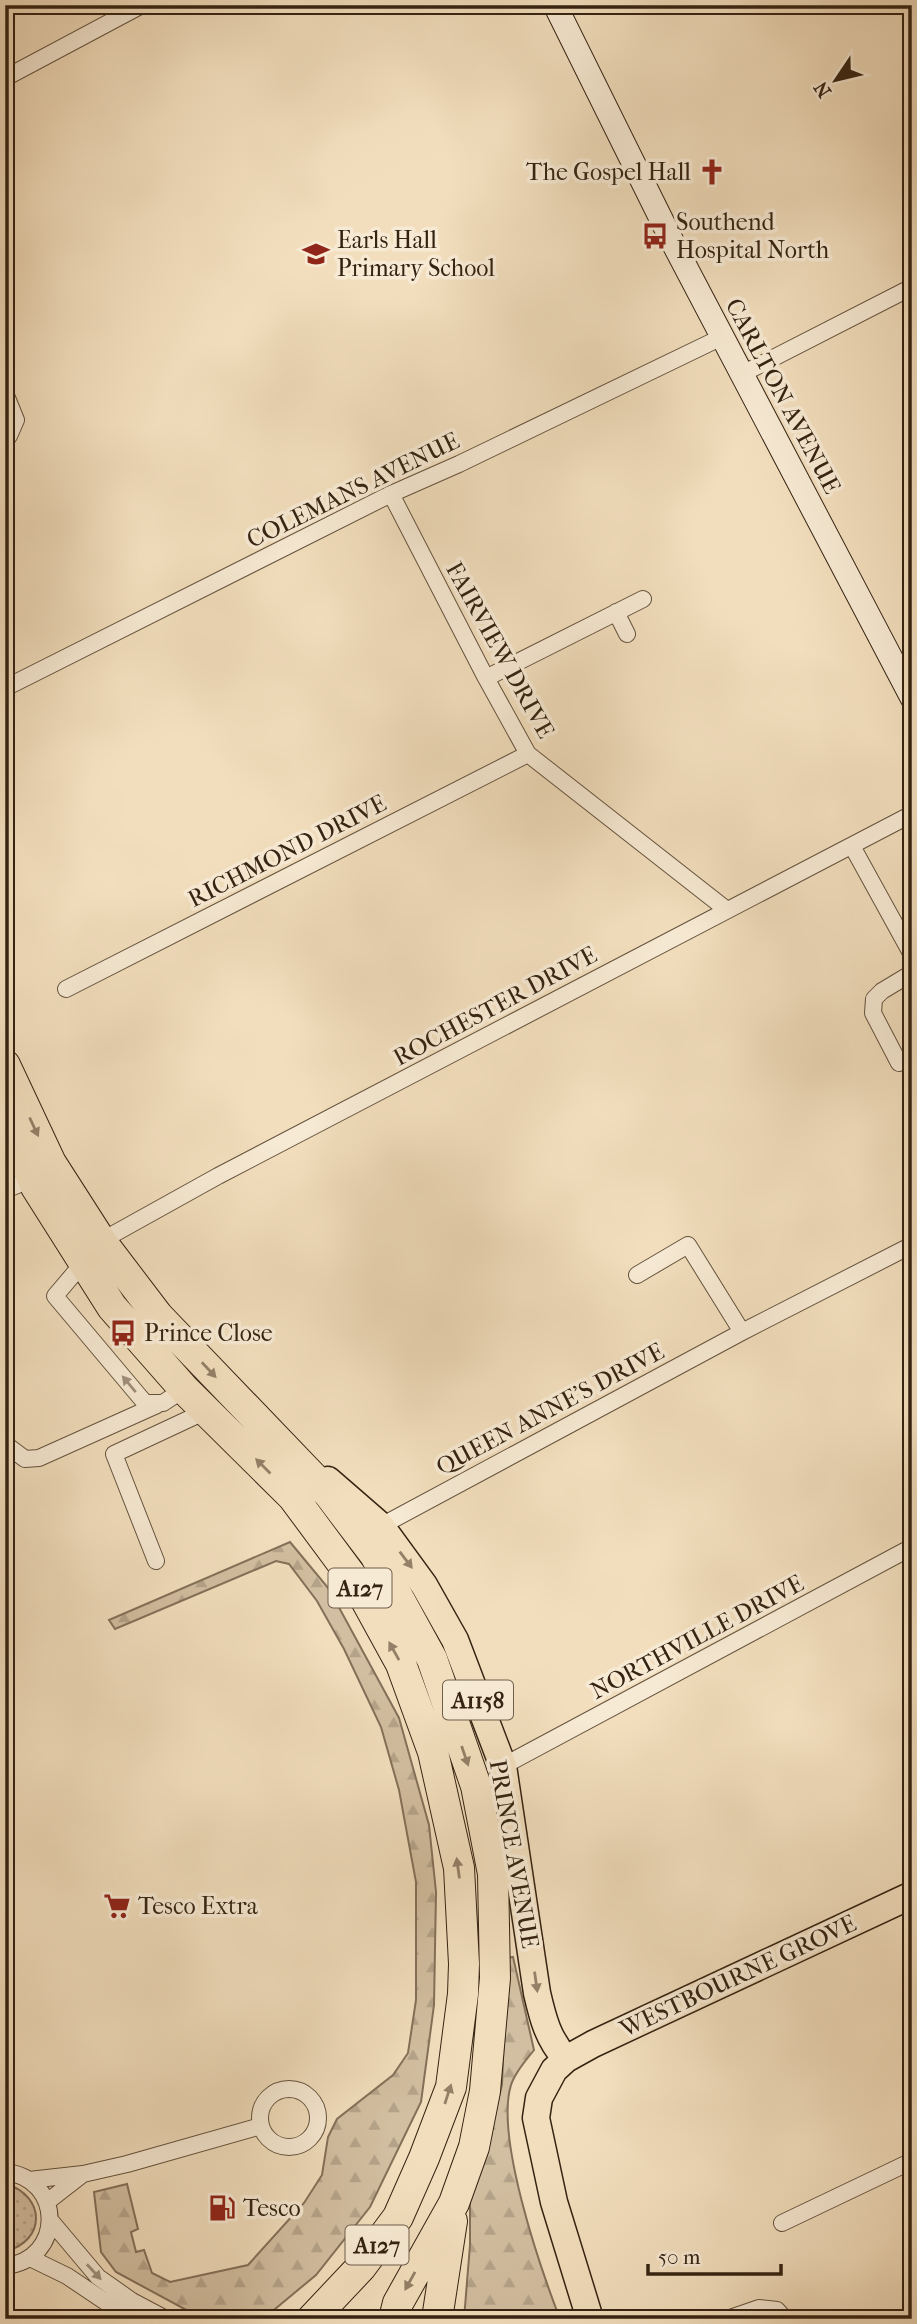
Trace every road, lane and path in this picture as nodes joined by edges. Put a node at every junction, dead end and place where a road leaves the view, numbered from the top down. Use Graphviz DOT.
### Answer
graph roads {
  1 [pos="142,5"];
  2 [pos="555,5"];
  3 [pos="908,5"];
  4 [pos="912,12"];
  5 [pos="5,78"];
  6 [pos="912,287"];
  7 [pos="722,337"];
  8 [pos="742,374"];
  9 [pos="5,393"];
  10 [pos="5,438"];
  11 [pos="391,494"];
  12 [pos="643,599"];
  13 [pos="616,612"];
  14 [pos="627,634"];
  15 [pos="486,678"];
  16 [pos="5,688"];
  17 [pos="912,698"];
  18 [pos="528,754"];
  19 [pos="912,814"];
  20 [pos="852,846"];
  21 [pos="727,910"];
  22 [pos="912,955"];
  23 [pos="912,973"];
  24 [pos="66,989"];
  25 [pos="899,1063"];
  26 [pos="5,1065"];
  27 [pos="5,1116"];
  28 [pos="19,1185"];
  29 [pos="912,1245"];
  30 [pos="92,1252"];
  31 [pos="637,1275"];
  32 [pos="741,1332"];
  33 [pos="173,1396"];
  34 [pos="206,1410"];
  35 [pos="250,1412"];
  36 [pos="5,1444"];
  37 [pos="381,1526"];
  38 [pos="912,1547"];
  39 [pos="156,1561"];
  40 [pos="503,1766"];
  41 [pos="912,1895"];
  42 [pos="566,2059"];
  43 [pos="261,2126"];
  44 [pos="912,2161"];
  45 [pos="5,2172"];
  46 [pos="83,2174"];
  47 [pos="29,2180"];
  48 [pos="47,2202"];
  49 [pos="454,2203"];
  50 [pos="50,2220"];
  51 [pos="782,2222"];
  52 [pos="30,2258"];
  53 [pos="5,2266"];
  54 [pos="131,2319"];
  55 [pos="166,2319"];
  56 [pos="312,2319"];
  57 [pos="394,2319"];
  58 [pos="438,2319"];
  59 [pos="590,2319"];
  60 [pos="727,2319"];
  61 [pos="785,2319"];
  1 -- 5 [label="street"];
  2 -- 7 [label="street, CARLTON AVENUE"];
  3 -- 4 [label="street"];
  6 -- 8 [label="street"];
  7 -- 8 [label="street, CARLTON AVENUE"];
  7 -- 11 [label="street, COLEMANS AVENUE"];
  8 -- 17 [label="street, CARLTON AVENUE"];
  9 -- 10 [label="street"];
  11 -- 15 [label="street, FAIRVIEW DRIVE"];
  11 -- 16 [label="street, COLEMANS AVENUE"];
  12 -- 13 [label="street"];
  13 -- 14 [label="street"];
  13 -- 15 [label="street"];
  15 -- 18 [label="street, FAIRVIEW DRIVE"];
  18 -- 21 [label="street, FAIRVIEW DRIVE"];
  18 -- 24 [label="street, RICHMOND DRIVE"];
  19 -- 20 [label="street, ROCHESTER DRIVE"];
  20 -- 21 [label="street, ROCHESTER DRIVE"];
  20 -- 22 [label="street"];
  21 -- 30 [label="street, ROCHESTER DRIVE"];
  23 -- 25 [label="street"];
  26 -- 30 [label="highway, PRINCE AVENUE / A127, one-way"];
  27 -- 28 [label="highway, PRINCE AVENUE / A127"];
  28 -- 30 [label="highway, PRINCE AVENUE / A127"];
  29 -- 32 [label="street, QUEEN ANNE'S DRIVE"];
  30 -- 33 [label="highway, PRINCE AVENUE / A127"];
  33 -- 30 [label="street, PRINCE AVENUE, one-way"];
  30 -- 35 [label="highway, PRINCE AVENUE / A127, one-way"];
  31 -- 32 [label="street"];
  32 -- 37 [label="street, QUEEN ANNE'S DRIVE"];
  33 -- 34 [label="highway, PRINCE AVENUE / A127"];
  33 -- 36 [label="street"];
  34 -- 39 [label="street"];
  56 -- 34 [label="highway, PRINCE AVENUE / A127, one-way"];
  35 -- 37 [label="main road, PRINCE AVENUE / A1158"];
  35 -- 49 [label="highway, PRINCE AVENUE / A127, one-way"];
  37 -- 40 [label="main road, PRINCE AVENUE / A1158, one-way"];
  38 -- 40 [label="street, NORTHVILLE DRIVE"];
  40 -- 42 [label="main road, PRINCE AVENUE / A1158, one-way"];
  41 -- 42 [label="main road, WESTBOURNE GROVE"];
  42 -- 59 [label="main road"];
  43 -- 46 [label="street"];
  44 -- 51 [label="street"];
  45 -- 47 [label="street"];
  46 -- 47 [label="street"];
  46 -- 48 [label="street"];
  47 -- 48 [label="street"];
  48 -- 50 [label="street"];
  49 -- 57 [label="highway, A127, one-way"];
  49 -- 58 [label="highway, A127"];
  50 -- 52 [label="street"];
  50 -- 55 [label="street, one-way"];
  52 -- 53 [label="street"];
  52 -- 54 [label="street"];
  60 -- 61 [label="street"];
}
